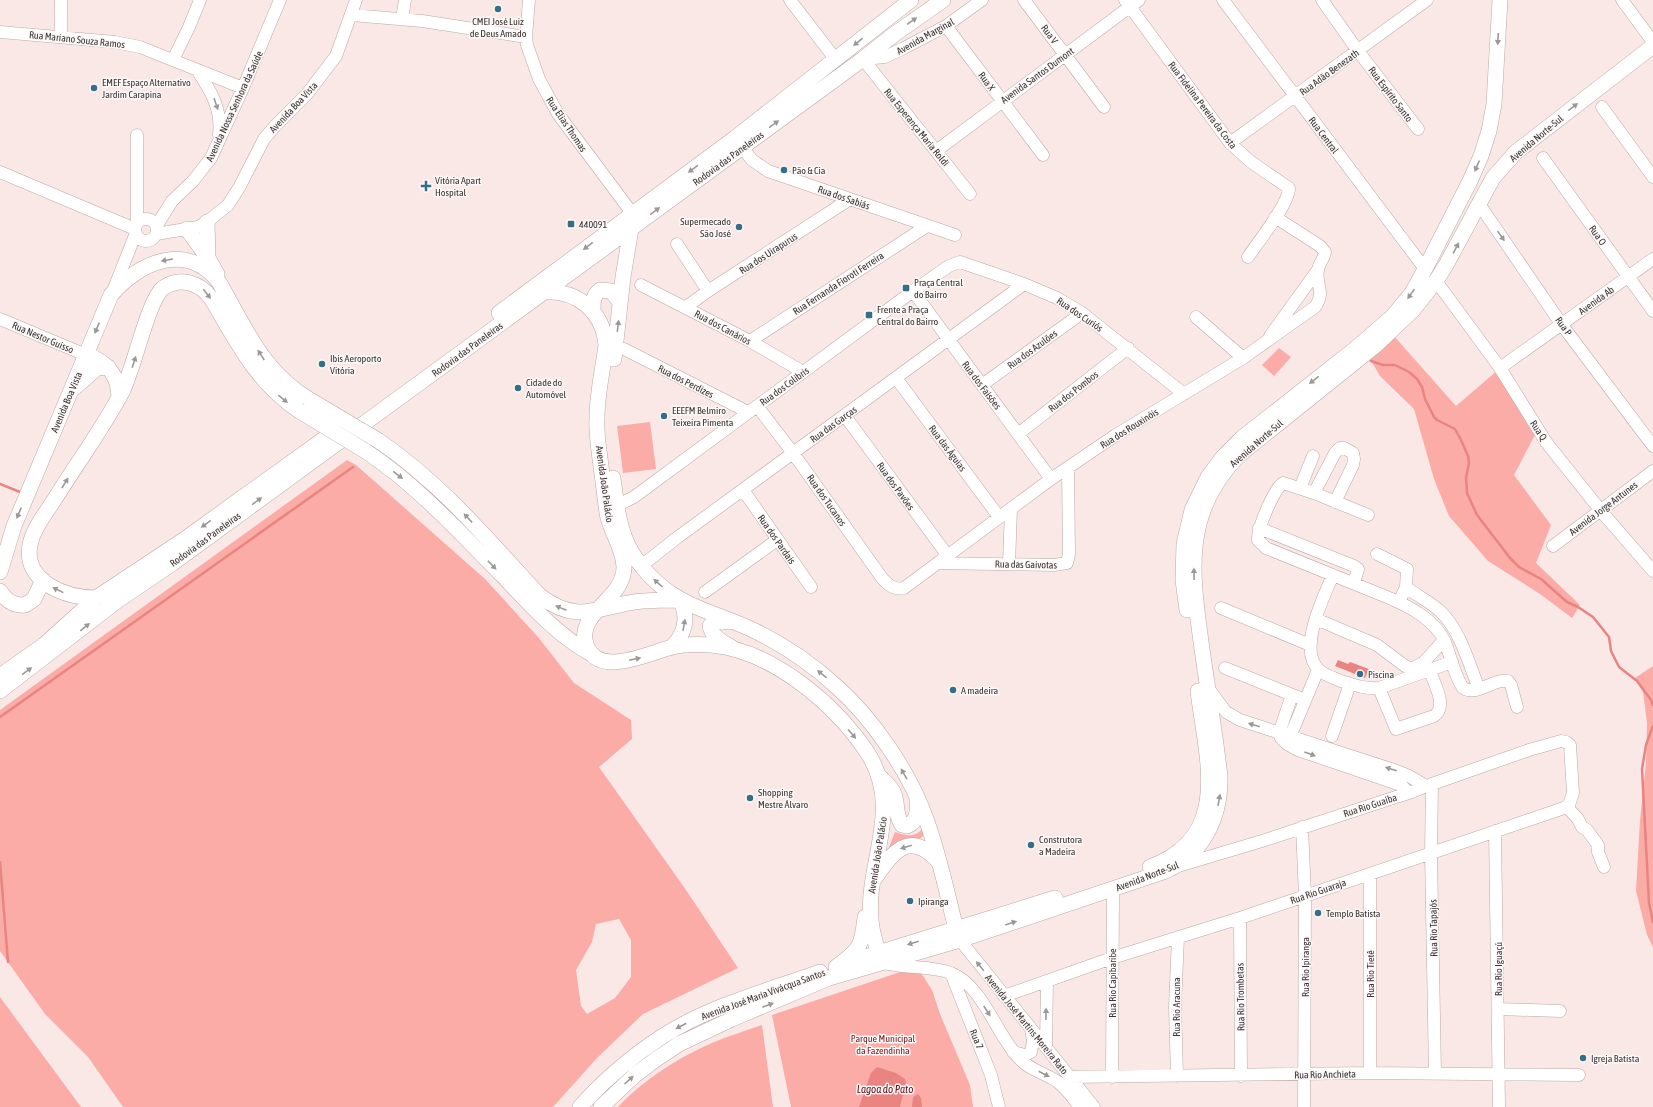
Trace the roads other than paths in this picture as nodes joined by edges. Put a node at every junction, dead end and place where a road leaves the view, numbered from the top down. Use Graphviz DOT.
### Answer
graph roads {
  1 [pos="61,0"];
  2 [pos="200,0"];
  3 [pos="280,0"];
  4 [pos="356,0"];
  5 [pos="405,0"];
  6 [pos="529,0"];
  7 [pos="790,0"];
  8 [pos="900,0"];
  9 [pos="910,0"];
  10 [pos="982,0"];
  11 [pos="1024,0"];
  12 [pos="1223,0"];
  13 [pos="1322,0"];
  14 [pos="1500,0"];
  15 [pos="1622,0"];
  16 [pos="1423,1"];
  17 [pos="937,2"];
  18 [pos="1131,2"];
  19 [pos="352,15"];
  20 [pos="402,19"];
  21 [pos="878,26"];
  22 [pos="946,26"];
  23 [pos="0,32"];
  24 [pos="61,37"];
  25 [pos="526,37"];
  26 [pos="1653,42"];
  27 [pos="1653,46"];
  28 [pos="1358,51"];
  29 [pos="1065,54"];
  30 [pos="863,59"];
  31 [pos="173,60"];
  32 [pos="836,60"];
  33 [pos="197,70"];
  34 [pos="243,88"];
  35 [pos="1294,97"];
  36 [pos="1002,100"];
  37 [pos="1104,107"];
  38 [pos="1602,107"];
  39 [pos="1418,129"];
  40 [pos="137,135"];
  41 [pos="218,143"];
  42 [pos="1230,143"];
  43 [pos="732,149"];
  44 [pos="936,150"];
  45 [pos="1043,155"];
  46 [pos="1543,158"];
  47 [pos="0,172"];
  48 [pos="1653,177"];
  49 [pos="970,194"];
  50 [pos="850,199"];
  51 [pos="172,201"];
  52 [pos="1479,204"];
  53 [pos="632,213"];
  54 [pos="1275,217"];
  55 [pos="207,222"];
  56 [pos="139,226"];
  57 [pos="927,226"];
  58 [pos="187,229"];
  59 [pos="631,229"];
  60 [pos="156,230"];
  61 [pos="955,235"];
  62 [pos="677,244"];
  63 [pos="1248,257"];
  64 [pos="208,258"];
  65 [pos="1653,259"];
  66 [pos="960,262"];
  67 [pos="1426,269"];
  68 [pos="1317,271"];
  69 [pos="1628,278"];
  70 [pos="1436,281"];
  71 [pos="1024,284"];
  72 [pos="641,285"];
  73 [pos="708,291"];
  74 [pos="914,291"];
  75 [pos="544,292"];
  76 [pos="111,295"];
  77 [pos="620,302"];
  78 [pos="686,307"];
  79 [pos="593,310"];
  80 [pos="1653,312"];
  81 [pos="1082,313"];
  82 [pos="240,318"];
  83 [pos="1196,318"];
  84 [pos="0,319"];
  85 [pos="1562,325"];
  86 [pos="948,339"];
  87 [pos="750,341"];
  88 [pos="1263,345"];
  89 [pos="1128,348"];
  90 [pos="624,349"];
  91 [pos="86,355"];
  92 [pos="1243,358"];
  93 [pos="108,367"];
  94 [pos="1500,368"];
  95 [pos="804,372"];
  96 [pos="896,378"];
  97 [pos="982,385"];
  98 [pos="71,391"];
  99 [pos="1184,394"];
  100 [pos="119,398"];
  101 [pos="752,409"];
  102 [pos="845,416"];
  103 [pos="1018,434"];
  104 [pos="1653,446"];
  105 [pos="793,453"];
  106 [pos="1313,456"];
  107 [pos="1068,468"];
  108 [pos="1653,471"];
  109 [pos="1051,480"];
  110 [pos="1300,488"];
  111 [pos="743,490"];
  112 [pos="1314,493"];
  113 [pos="1335,502"];
  114 [pos="612,508"];
  115 [pos="1011,509"];
  116 [pos="1601,511"];
  117 [pos="1368,515"];
  118 [pos="999,517"];
  119 [pos="1259,528"];
  120 [pos="777,540"];
  121 [pos="1553,546"];
  122 [pos="1377,554"];
  123 [pos="943,560"];
  124 [pos="1009,564"];
  125 [pos="641,566"];
  126 [pos="1653,571"];
  127 [pos="0,572"];
  128 [pos="1333,574"];
  129 [pos="43,580"];
  130 [pos="1354,583"];
  131 [pos="811,587"];
  132 [pos="1406,587"];
  133 [pos="900,589"];
  134 [pos="0,591"];
  135 [pos="705,592"];
  136 [pos="96,598"];
  137 [pos="680,600"];
  138 [pos="1399,602"];
  139 [pos="1221,608"];
  140 [pos="599,610"];
  141 [pos="1316,619"];
  142 [pos="755,631"];
  143 [pos="1444,640"];
  144 [pos="1310,645"];
  145 [pos="672,648"];
  146 [pos="744,652"];
  147 [pos="598,657"];
  148 [pos="1452,662"];
  149 [pos="1225,668"];
  150 [pos="1318,670"];
  151 [pos="1430,671"];
  152 [pos="0,676"];
  153 [pos="1350,684"];
  154 [pos="1207,687"];
  155 [pos="1379,688"];
  156 [pos="1480,689"];
  157 [pos="0,691"];
  158 [pos="1292,695"];
  159 [pos="1305,700"];
  160 [pos="1517,707"];
  161 [pos="1332,736"];
  162 [pos="1286,738"];
  163 [pos="880,777"];
  164 [pos="1429,785"];
  165 [pos="1403,788"];
  166 [pos="916,796"];
  167 [pos="1567,807"];
  168 [pos="1302,827"];
  169 [pos="1495,831"];
  170 [pos="1431,853"];
  171 [pos="938,861"];
  172 [pos="1604,867"];
  173 [pos="1174,868"];
  174 [pos="1370,874"];
  175 [pos="1113,889"];
  176 [pos="871,890"];
  177 [pos="1305,896"];
  178 [pos="1240,918"];
  179 [pos="958,935"];
  180 [pos="1178,937"];
  181 [pos="881,958"];
  182 [pos="1112,958"];
  183 [pos="905,966"];
  184 [pos="836,967"];
  185 [pos="951,973"];
  186 [pos="1047,982"];
  187 [pos="800,991"];
  188 [pos="1004,996"];
  189 [pos="1498,1009"];
  190 [pos="1560,1011"];
  191 [pos="1031,1029"];
  192 [pos="1046,1046"];
  193 [pos="1013,1052"];
  194 [pos="1370,1073"];
  195 [pos="1435,1073"];
  196 [pos="1498,1074"];
  197 [pos="1305,1075"];
  198 [pos="1579,1075"];
  199 [pos="1177,1076"];
  200 [pos="1241,1076"];
  201 [pos="1070,1077"];
  202 [pos="1112,1077"];
  203 [pos="580,1107"];
  204 [pos="601,1107"];
  205 [pos="999,1107"];
  206 [pos="1080,1107"];
  207 [pos="1094,1107"];
  208 [pos="1304,1107"];
  209 [pos="1499,1107"];
  1 -- 24 [label="street"];
  2 -- 31 [label="street"];
  3 -- 34 [label="street, Avenida Nossa Senhora da Saúde"];
  4 -- 19 [label="street, Avenida Boa Vista"];
  5 -- 20 [label="street"];
  6 -- 25 [label="street, Rua Elias Thomas"];
  7 -- 32 [label="street"];
  8 -- 21 [label="street"];
  9 -- 21 [label="main road, Rodovia das Paneleiras"];
  10 -- 22 [label="street, Avenida Marginal"];
  11 -- 29 [label="street, Rua V"];
  12 -- 35 [label="street, Rua Central"];
  13 -- 28 [label="street, Rua Espírito Santo"];
  14 -- 67 [label="main road, Avenida Norte-Sul, one-way"];
  15 -- 26 [label="street"];
  16 -- 28 [label="street, Rua Adão Benezath"];
  30 -- 17 [label="main road, Rodovia das Paneleiras, one-way"];
  18 -- 29 [label="street, Avenida Santos Dumont"];
  18 -- 42 [label="street, Rua Fidelina Pereira da Costa"];
  19 -- 20 [label="street"];
  19 -- 55 [label="street, Avenida Boa Vista"];
  20 -- 25 [label="street"];
  21 -- 32 [label="main road, Rodovia das Paneleiras, one-way"];
  22 -- 30 [label="street, Avenida Marginal"];
  22 -- 36 [label="street, Rua X"];
  23 -- 24 [label="street, Rua Mariano Souza Ramos"];
  24 -- 31 [label="street, Rua Mariano Souza Ramos"];
  25 -- 53 [label="street, Rua Elias Thomas"];
  52 -- 27 [label="main road, Avenida Norte-Sul, one-way"];
  28 -- 35 [label="street, Rua Adão Benezath"];
  28 -- 39 [label="street, Rua Espírito Santo"];
  29 -- 36 [label="street, Avenida Santos Dumont"];
  29 -- 37 [label="street, Rua V"];
  43 -- 30 [label="main road, Rodovia das Paneleiras, one-way"];
  30 -- 44 [label="street, Rua Esperança Maria Roldi"];
  31 -- 33 [label="street, Rua Mariano Souza Ramos"];
  32 -- 43 [label="main road, Rodovia das Paneleiras"];
  33 -- 34 [label="street, Rua Mariano Souza Ramos"];
  33 -- 41 [label="street, one-way"];
  34 -- 41 [label="street, Avenida Nossa Senhora da Saúde"];
  35 -- 42 [label="street, Rua Adão Benezath"];
  35 -- 67 [label="street, Rua Central"];
  36 -- 44 [label="street, Avenida Santos Dumont"];
  36 -- 45 [label="street, Rua X"];
  38 -- 48 [label="street"];
  40 -- 56 [label="street"];
  41 -- 51 [label="street, Avenida Nossa Senhora da Saúde"];
  42 -- 54 [label="street, Rua Fidelina Pereira da Costa"];
  43 -- 50 [label="street, Rua dos Sabiás"];
  43 -- 53 [label="main road, Rodovia das Paneleiras, one-way"];
  59 -- 43 [label="main road, Rodovia das Paneleiras, one-way"];
  44 -- 49 [label="street, Rua Esperança Maria Roldi"];
  46 -- 69 [label="street, Rua O"];
  47 -- 56 [label="street"];
  50 -- 57 [label="street, Rua dos Sabiás"];
  50 -- 73 [label="street, Rua dos Uirapurus"];
  51 -- 56 [label="street, Avenida Nossa Senhora da Saúde"];
  51 -- 60 [label="street, Avenida Nossa Senhora da Saúde"];
  70 -- 52 [label="main road, Avenida Norte-Sul, one-way"];
  52 -- 85 [label="street, Rua P, one-way"];
  53 -- 136 [label="main road, Rodovia das Paneleiras, one-way"];
  54 -- 63 [label="street, Rua Fidelina Pereira da Costa"];
  54 -- 68 [label="street, Rua dos Rouxinóis"];
  55 -- 58 [label="street, Avenida Boa Vista"];
  55 -- 64 [label="main road"];
  56 -- 60 [label="street"];
  56 -- 60 [label="street"];
  56 -- 76 [label="street, Avenida Boa Vista"];
  57 -- 61 [label="street, Rua dos Sabiás"];
  57 -- 87 [label="street, Rua Fernanda Fioroti Ferreira"];
  58 -- 60 [label="street, Avenida Boa Vista"];
  58 -- 64 [label="main road"];
  59 -- 75 [label="main road, Rodovia das Paneleiras"];
  59 -- 77 [label="main road, Avenida João Palácio"];
  62 -- 73 [label="street"];
  64 -- 82 [label="main road"];
  65 -- 69 [label="street, Avenida Ab"];
  66 -- 71 [label="street, Rua dos Curiós"];
  66 -- 74 [label="street, Rua dos Colibris"];
  67 -- 179 [label="main road, Avenida Norte-Sul, one-way"];
  68 -- 88 [label="street"];
  68 -- 88 [label="street, Rua dos Rouxinóis"];
  69 -- 80 [label="street, Rua O"];
  69 -- 85 [label="street, Avenida Ab"];
  70 -- 94 [label="street, Rua Q"];
  154 -- 70 [label="main road, Avenida Norte-Sul, one-way"];
  71 -- 81 [label="street, Rua dos Curiós"];
  71 -- 86 [label="street, Rua das Garças"];
  72 -- 78 [label="street, Rua dos Canários"];
  73 -- 78 [label="street, Rua dos Uirapurus"];
  74 -- 86 [label="street, Rua dos Faisões"];
  74 -- 95 [label="street, Rua dos Colibris"];
  75 -- 79 [label="main road, Avenida João Palácio"];
  157 -- 75 [label="main road, Rodovia das Paneleiras, one-way"];
  82 -- 76 [label="main road, one-way"];
  76 -- 91 [label="main road, Avenida Boa Vista, one-way"];
  77 -- 79 [label="main road"];
  114 -- 77 [label="main road, Avenida João Palácio, one-way"];
  78 -- 87 [label="street, Rua dos Canários"];
  79 -- 114 [label="main road, Avenida João Palácio"];
  81 -- 89 [label="street, Rua dos Curiós"];
  81 -- 97 [label="street, Rua dos Azulões"];
  140 -- 82 [label="main road, one-way, bridge"];
  83 -- 92 [label="street"];
  84 -- 91 [label="street, Rua Nestor Guisso"];
  85 -- 94 [label="street, Avenida Ab"];
  85 -- 104 [label="street, Rua P"];
  86 -- 96 [label="street, Rua das Garças"];
  86 -- 97 [label="street, Rua dos Faisões"];
  87 -- 95 [label="street, Rua dos Canários"];
  88 -- 92 [label="street, Rua dos Rouxinóis"];
  89 -- 99 [label="street, Rua dos Curiós"];
  89 -- 103 [label="street, Rua dos Pombos"];
  90 -- 101 [label="street, Rua dos Perdizes"];
  91 -- 93 [label="main road"];
  91 -- 98 [label="main road, Avenida Boa Vista"];
  92 -- 99 [label="street, Rua dos Rouxinóis"];
  93 -- 98 [label="main road"];
  93 -- 100 [label="main road"];
  94 -- 116 [label="street, Rua Q"];
  95 -- 101 [label="street, Rua dos Colibris"];
  96 -- 102 [label="street, Rua das Garças"];
  96 -- 118 [label="street, Rua das Águias"];
  97 -- 103 [label="street, Rua dos Faisões"];
  98 -- 127 [label="main road, Avenida Boa Vista, one-way"];
  99 -- 107 [label="street, Rua dos Rouxinóis"];
  129 -- 100 [label="main road, one-way"];
  100 -- 147 [label="main road, one-way, bridge"];
  101 -- 105 [label="street, Rua dos Tucanos"];
  101 -- 114 [label="street, Rua dos Colibris"];
  102 -- 105 [label="street, Rua das Garças"];
  102 -- 123 [label="street, Rua dos Pavões"];
  103 -- 109 [label="street, Rua dos Faisões"];
  105 -- 111 [label="street, Rua das Garças"];
  105 -- 133 [label="street, Rua dos Tucanos"];
  106 -- 110 [label="street"];
  107 -- 109 [label="street, Rua dos Rouxinóis"];
  107 -- 124 [label="street, Rua das Gaivotas"];
  108 -- 116 [label="street, Avenida Jorge Antunes"];
  109 -- 115 [label="street, Rua dos Rouxinóis"];
  110 -- 112 [label="street"];
  110 -- 119 [label="street"];
  111 -- 120 [label="street, Rua dos Pardais"];
  111 -- 125 [label="street, Rua das Garças"];
  112 -- 113 [label="street"];
  112 -- 113 [label="street"];
  113 -- 117 [label="street"];
  114 -- 125 [label="main road, Avenida João Palácio"];
  114 -- 140 [label="main road, Avenida João Palácio"];
  115 -- 118 [label="street, Rua dos Rouxinóis"];
  115 -- 124 [label="street"];
  116 -- 121 [label="street, Avenida Jorge Antunes"];
  116 -- 126 [label="street, Rua Q"];
  118 -- 123 [label="street, Rua dos Rouxinóis"];
  119 -- 128 [label="street"];
  119 -- 130 [label="street"];
  120 -- 131 [label="street, Rua dos Pardais"];
  120 -- 135 [label="street"];
  122 -- 132 [label="street"];
  123 -- 124 [label="street, Rua das Gaivotas"];
  123 -- 133 [label="street, Rua dos Rouxinóis"];
  137 -- 125 [label="main road, Avenida João Palácio, one-way"];
  128 -- 130 [label="street"];
  128 -- 141 [label="street"];
  129 -- 134 [label="main road"];
  136 -- 129 [label="main road, one-way"];
  130 -- 138 [label="street"];
  132 -- 138 [label="street"];
  132 -- 156 [label="street"];
  136 -- 152 [label="main road, Rodovia das Paneleiras"];
  137 -- 140 [label="main road"];
  137 -- 142 [label="main road, Avenida João Palácio"];
  145 -- 137 [label="main road, one-way"];
  138 -- 143 [label="street"];
  139 -- 144 [label="street"];
  140 -- 147 [label="main road, Avenida João Palácio"];
  141 -- 143 [label="street"];
  141 -- 144 [label="street"];
  142 -- 146 [label="main road"];
  166 -- 142 [label="main road, Avenida João Palácio, one-way"];
  143 -- 148 [label="street"];
  144 -- 150 [label="street"];
  145 -- 146 [label="main road, Avenida João Palácio"];
  147 -- 145 [label="main road, Avenida João Palácio, one-way"];
  146 -- 163 [label="main road, Avenida João Palácio, one-way"];
  148 -- 151 [label="street"];
  148 -- 156 [label="street"];
  149 -- 158 [label="street"];
  150 -- 153 [label="street"];
  150 -- 159 [label="street"];
  151 -- 155 [label="street"];
  151 -- 155 [label="street"];
  153 -- 155 [label="street"];
  153 -- 161 [label="street"];
  162 -- 154 [label="street, one-way"];
  173 -- 154 [label="main road, Avenida Norte-Sul, one-way"];
  156 -- 160 [label="street"];
  158 -- 159 [label="street"];
  158 -- 162 [label="street"];
  159 -- 162 [label="street"];
  162 -- 165 [label="street"];
  163 -- 166 [label="main road"];
  163 -- 176 [label="main road, Avenida João Palácio"];
  164 -- 165 [label="street, Rua Rio Guaíba"];
  164 -- 165 [label="street"];
  164 -- 167 [label="street, Rua Rio Guaíba"];
  164 -- 170 [label="street, Rua Rio Tapajós"];
  165 -- 168 [label="street, Rua Rio Guaíba"];
  166 -- 171 [label="main road, Avenida João Palácio"];
  167 -- 169 [label="street, Rua Rio Guaraja"];
  167 -- 172 [label="street"];
  168 -- 173 [label="street, Rua Rio Guaíba"];
  168 -- 177 [label="street, Rua Rio Ipiranga"];
  169 -- 170 [label="street, Rua Rio Guaraja"];
  169 -- 189 [label="street, Rua Rio Iguaçú"];
  170 -- 174 [label="street, Rua Rio Guaraja"];
  170 -- 195 [label="street, Rua Rio Tapajós"];
  171 -- 176 [label="main road, one-way"];
  171 -- 179 [label="main road, Avenida João Palácio"];
  173 -- 175 [label="main road, Avenida Norte-Sul"];
  174 -- 177 [label="street, Rua Rio Guaraja"];
  174 -- 194 [label="street, Rua Rio Tietê"];
  179 -- 175 [label="main road, Avenida Norte-Sul, one-way"];
  175 -- 182 [label="street, Rua Rio Capibaribe"];
  176 -- 181 [label="main road, Avenida João Palácio"];
  176 -- 184 [label="main road"];
  177 -- 178 [label="street, Rua Rio Guaraja"];
  177 -- 197 [label="street, Rua Rio Ipiranga"];
  178 -- 180 [label="street, Rua Rio Guaraja"];
  178 -- 200 [label="street, Rua Rio Trombetas"];
  179 -- 181 [label="main road, Avenida José Maria Vivácqua Santos"];
  188 -- 179 [label="street, Avenida José Martins Moreira Rato, one-way"];
  180 -- 182 [label="street, Rua Rio Guaraja"];
  180 -- 199 [label="street, Rua Rio Aracuna"];
  181 -- 183 [label="street, Avenida José Martins Moreira Rato"];
  181 -- 184 [label="main road, Avenida José Maria Vivácqua Santos"];
  181 -- 187 [label="main road, Avenida José Maria Vivácqua Santos"];
  182 -- 186 [label="street, Rua Rio Guaraja"];
  182 -- 202 [label="street, Rua Rio Capibaribe"];
  183 -- 185 [label="street, Avenida José Martins Moreira Rato"];
  183 -- 187 [label="main road"];
  184 -- 203 [label="main road, Avenida José Maria Vivácqua Santos, one-way"];
  185 -- 193 [label="street, Avenida José Martins Moreira Rato, one-way"];
  185 -- 205 [label="street, Rua 7"];
  186 -- 188 [label="street, Rua Rio Guaraja"];
  192 -- 186 [label="street, one-way"];
  204 -- 187 [label="main road, Avenida José Maria Vivácqua Santos, one-way"];
  188 -- 191 [label="street, Avenida José Martins Moreira Rato"];
  189 -- 190 [label="street"];
  189 -- 196 [label="street, Rua Rio Iguaçú"];
  191 -- 192 [label="street, Avenida José Martins Moreira Rato"];
  191 -- 193 [label="street"];
  192 -- 201 [label="street, Avenida José Martins Moreira Rato"];
  193 -- 206 [label="street, Avenida José Martins Moreira Rato, one-way"];
  194 -- 195 [label="street, Rua Rio Anchieta"];
  194 -- 197 [label="street, Rua Rio Anchieta"];
  195 -- 196 [label="street, Rua Rio Anchieta"];
  196 -- 198 [label="street, Rua Rio Anchieta"];
  196 -- 209 [label="street, Rua Rio Iguaçú"];
  197 -- 200 [label="street, Rua Rio Anchieta"];
  197 -- 208 [label="street, Rua Rio Ipiranga"];
  199 -- 200 [label="street, Rua Rio Anchieta"];
  199 -- 202 [label="street, Rua Rio Anchieta"];
  201 -- 202 [label="street, Rua Rio Anchieta"];
  201 -- 207 [label="street, Avenida José Martins Moreira Rato"];
}
